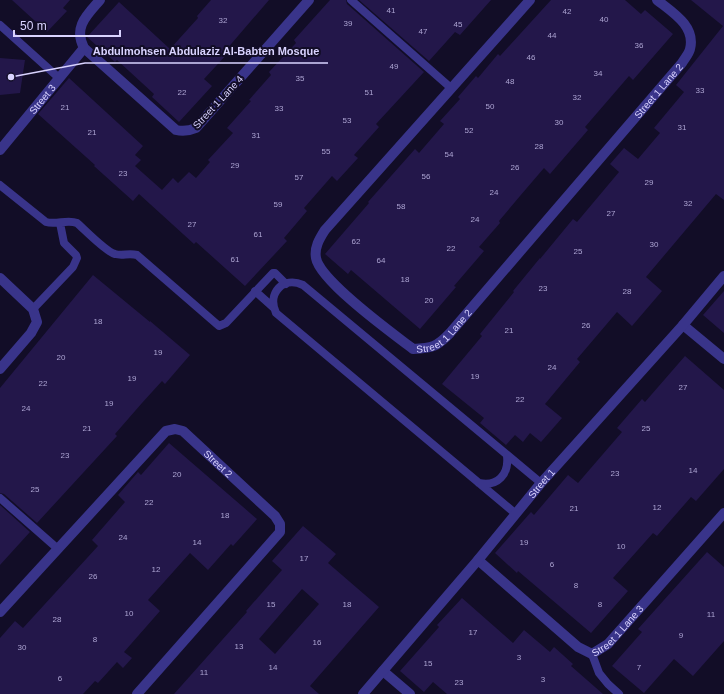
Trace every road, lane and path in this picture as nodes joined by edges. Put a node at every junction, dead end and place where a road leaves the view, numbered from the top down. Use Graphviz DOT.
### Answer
graph roads {
  1 [pos="100,0"];
  2 [pos="309,0"];
  3 [pos="351,0"];
  4 [pos="530,0"];
  5 [pos="657,0"];
  6 [pos="0,25"];
  7 [pos="84,48"];
  8 [pos="59,78"];
  9 [pos="451,88"];
  10 [pos="0,150"];
  11 [pos="0,185"];
  12 [pos="60,223"];
  13 [pos="724,276"];
  14 [pos="0,278"];
  15 [pos="286,284"];
  16 [pos="255,291"];
  17 [pos="274,308"];
  18 [pos="33,309"];
  19 [pos="683,325"];
  20 [pos="724,359"];
  21 [pos="0,369"];
  22 [pos="507,456"];
  23 [pos="478,483"];
  24 [pos="541,483"];
  25 [pos="0,498"];
  26 [pos="724,513"];
  27 [pos="516,514"];
  28 [pos="58,549"];
  29 [pos="478,560"];
  30 [pos="0,612"];
  31 [pos="592,654"];
  32 [pos="383,671"];
  33 [pos="137,694"];
  34 [pos="363,694"];
  35 [pos="410,694"];
  36 [pos="619,694"];
  1 -- 7 [label="street"];
  2 -- 7 [label="street, Street 1 Lane 4"];
  3 -- 9 [label="lane"];
  4 -- 9 [label="street, Street 1 Lane 2"];
  5 -- 9 [label="street, Street 1 Lane 2"];
  6 -- 8 [label="lane"];
  7 -- 8 [label="street, Street 3"];
  8 -- 10 [label="street, Street 3"];
  11 -- 12 [label="lane"];
  12 -- 16 [label="lane"];
  12 -- 18 [label="lane"];
  13 -- 19 [label="street, Street 1"];
  14 -- 18 [label="street"];
  15 -- 16 [label="lane"];
  15 -- 17 [label="lane"];
  15 -- 22 [label="lane"];
  16 -- 17 [label="lane"];
  17 -- 23 [label="lane"];
  18 -- 21 [label="street"];
  19 -- 20 [label="street"];
  19 -- 24 [label="street, Street 1"];
  22 -- 23 [label="lane"];
  22 -- 24 [label="lane"];
  23 -- 27 [label="lane"];
  24 -- 27 [label="street, Street 1"];
  25 -- 28 [label="lane"];
  26 -- 31 [label="street, Street 1 Lane 3"];
  27 -- 29 [label="street, Street 1"];
  28 -- 30 [label="street, Street 2"];
  28 -- 33 [label="street, Street 2"];
  29 -- 31 [label="street, Street 1 Lane 3"];
  29 -- 32 [label="street, Street 1"];
  31 -- 36 [label="lane"];
  32 -- 34 [label="street, Street 1"];
  32 -- 35 [label="street"];
}
